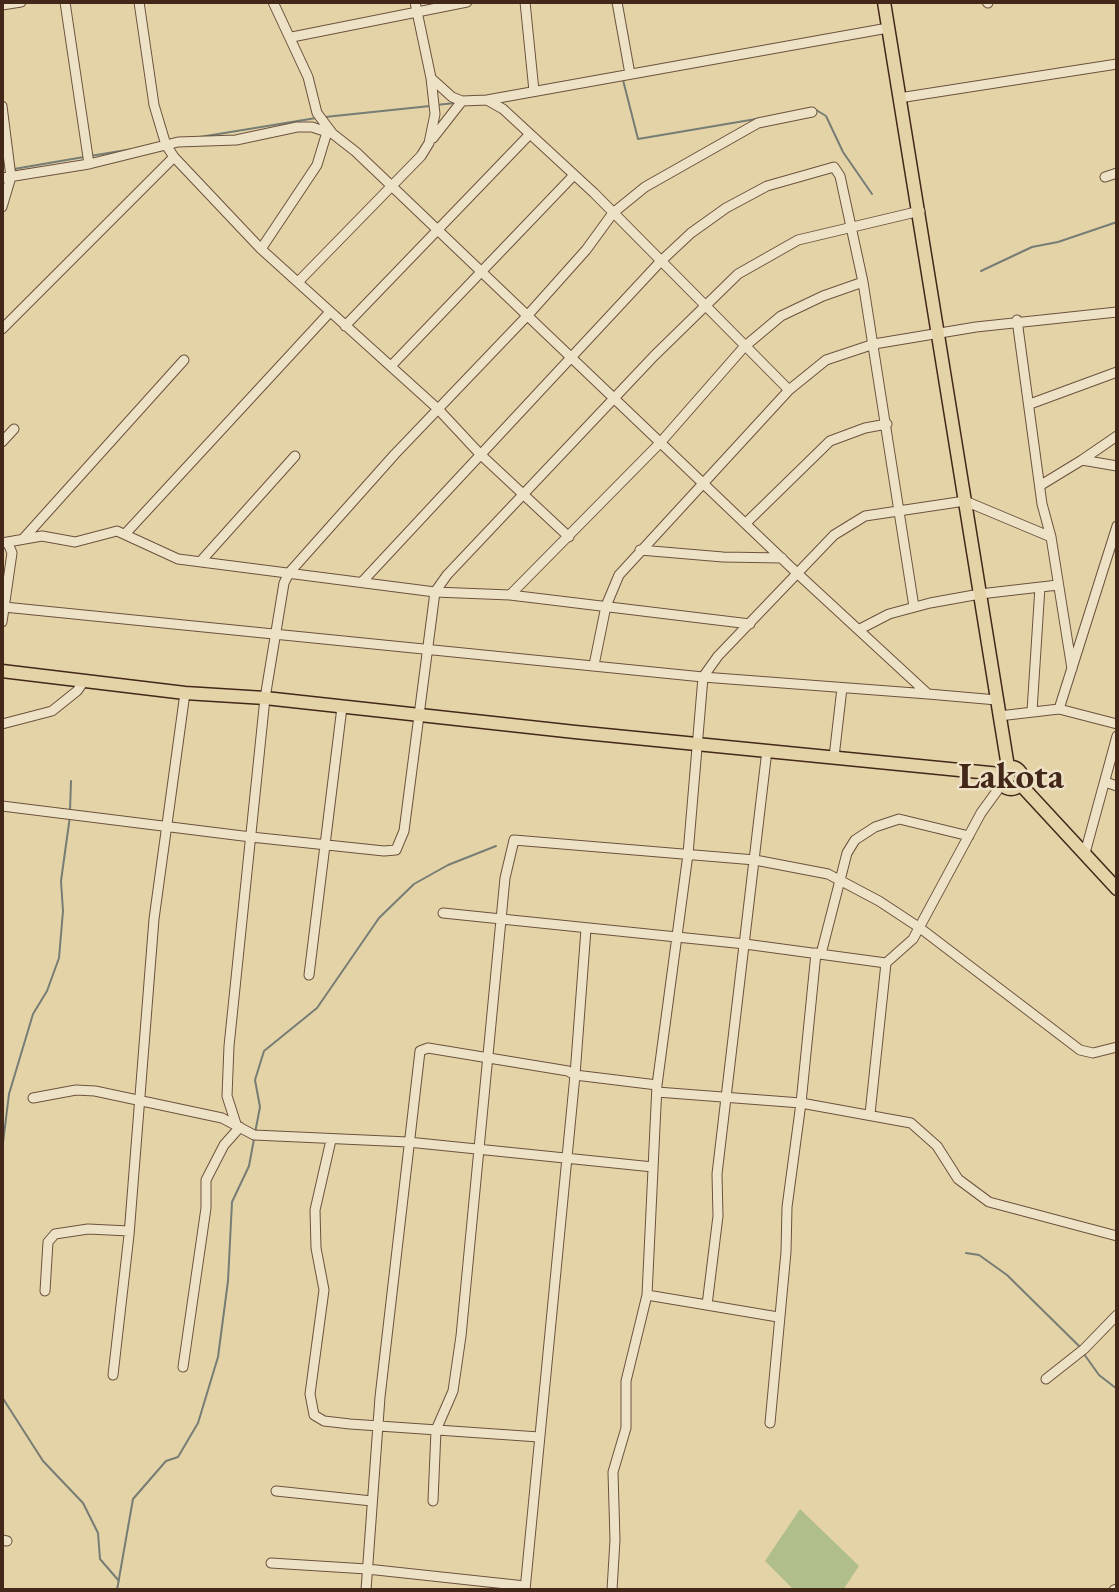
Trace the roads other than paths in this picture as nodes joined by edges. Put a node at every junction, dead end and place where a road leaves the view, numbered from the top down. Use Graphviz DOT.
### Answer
graph roads {
  1 [pos="21,2"];
  2 [pos="65,2"];
  3 [pos="139,2"];
  4 [pos="273,2"];
  5 [pos="467,2"];
  6 [pos="525,2"];
  7 [pos="617,2"];
  8 [pos="884,2"];
  9 [pos="2,5"];
  10 [pos="416,7"];
  11 [pos="888,28"];
  12 [pos="292,37"];
  13 [pos="1117,64"];
  14 [pos="630,74"];
  15 [pos="431,78"];
  16 [pos="534,91"];
  17 [pos="899,98"];
  18 [pos="486,100"];
  19 [pos="462,101"];
  20 [pos="2,106"];
  21 [pos="812,112"];
  22 [pos="330,133"];
  23 [pos="530,134"];
  24 [pos="429,143"];
  25 [pos="166,145"];
  26 [pos="174,157"];
  27 [pos="89,164"];
  28 [pos="1117,173"];
  29 [pos="574,175"];
  30 [pos="1105,177"];
  31 [pos="6,178"];
  32 [pos="389,186"];
  33 [pos="2,207"];
  34 [pos="920,211"];
  35 [pos="613,213"];
  36 [pos="851,227"];
  37 [pos="439,231"];
  38 [pos="261,249"];
  39 [pos="660,262"];
  40 [pos="482,273"];
  41 [pos="298,282"];
  42 [pos="863,282"];
  43 [pos="704,306"];
  44 [pos="330,312"];
  45 [pos="1117,312"];
  46 [pos="527,316"];
  47 [pos="1017,320"];
  48 [pos="345,326"];
  49 [pos="2,329"];
  50 [pos="939,333"];
  51 [pos="874,344"];
  52 [pos="744,347"];
  53 [pos="572,358"];
  54 [pos="184,360"];
  55 [pos="391,366"];
  56 [pos="1117,372"];
  57 [pos="789,390"];
  58 [pos="615,398"];
  59 [pos="1030,404"];
  60 [pos="438,409"];
  61 [pos="887,424"];
  62 [pos="13,429"];
  63 [pos="1117,436"];
  64 [pos="2,442"];
  65 [pos="660,443"];
  66 [pos="480,454"];
  67 [pos="295,456"];
  68 [pos="1082,460"];
  69 [pos="1117,466"];
  70 [pos="703,482"];
  71 [pos="1041,485"];
  72 [pos="524,495"];
  73 [pos="965,501"];
  74 [pos="900,508"];
  75 [pos="746,523"];
  76 [pos="1117,526"];
  77 [pos="126,533"];
  78 [pos="569,537"];
  79 [pos="1051,537"];
  80 [pos="23,539"];
  81 [pos="5,543"];
  82 [pos="640,550"];
  83 [pos="782,558"];
  84 [pos="201,561"];
  85 [pos="289,573"];
  86 [pos="798,574"];
  87 [pos="362,582"];
  88 [pos="1058,585"];
  89 [pos="1040,587"];
  90 [pos="435,592"];
  91 [pos="979,594"];
  92 [pos="510,595"];
  93 [pos="606,606"];
  94 [pos="4,607"];
  95 [pos="914,607"];
  96 [pos="2,622"];
  97 [pos="750,624"];
  98 [pos="860,629"];
  99 [pos="275,633"];
  100 [pos="430,649"];
  101 [pos="594,665"];
  102 [pos="1072,669"];
  103 [pos="2,671"];
  104 [pos="703,677"];
  105 [pos="84,681"];
  106 [pos="842,688"];
  107 [pos="185,693"];
  108 [pos="928,694"];
  109 [pos="265,698"];
  110 [pos="997,700"];
  111 [pos="342,707"];
  112 [pos="1059,709"];
  113 [pos="1032,711"];
  114 [pos="421,716"];
  115 [pos="999,716"];
  116 [pos="2,724"];
  117 [pos="1117,724"];
  118 [pos="1117,736"];
  119 [pos="696,744"];
  120 [pos="767,750"];
  121 [pos="834,757"];
  122 [pos="1004,775"];
  123 [pos="1105,782"];
  124 [pos="1020,783"];
  125 [pos="1117,786"];
  126 [pos="2,806"];
  127 [pos="166,825"];
  128 [pos="969,836"];
  129 [pos="251,837"];
  130 [pos="326,843"];
  131 [pos="1085,853"];
  132 [pos="688,854"];
  133 [pos="755,860"];
  134 [pos="840,879"];
  135 [pos="1117,889"];
  136 [pos="443,913"];
  137 [pos="502,921"];
  138 [pos="920,928"];
  139 [pos="586,929"];
  140 [pos="677,937"];
  141 [pos="745,944"];
  142 [pos="819,953"];
  143 [pos="886,963"];
  144 [pos="309,975"];
  145 [pos="1117,1047"];
  146 [pos="486,1057"];
  147 [pos="575,1075"];
  148 [pos="657,1089"];
  149 [pos="725,1097"];
  150 [pos="33,1098"];
  151 [pos="138,1101"];
  152 [pos="801,1103"];
  153 [pos="870,1114"];
  154 [pos="238,1126"];
  155 [pos="331,1140"];
  156 [pos="408,1142"];
  157 [pos="480,1149"];
  158 [pos="567,1157"];
  159 [pos="653,1167"];
  160 [pos="129,1231"];
  161 [pos="1117,1236"];
  162 [pos="45,1291"];
  163 [pos="647,1295"];
  164 [pos="707,1305"];
  165 [pos="1117,1315"];
  166 [pos="778,1317"];
  167 [pos="183,1367"];
  168 [pos="113,1375"];
  169 [pos="1046,1379"];
  170 [pos="770,1423"];
  171 [pos="378,1426"];
  172 [pos="436,1430"];
  173 [pos="539,1437"];
  174 [pos="276,1491"];
  175 [pos="433,1501"];
  176 [pos="372,1502"];
  177 [pos="271,1563"];
  178 [pos="367,1569"];
  179 [pos="525,1588"];
  180 [pos="366,1590"];
  181 [pos="612,1590"];
  1 -- 9 [label="street"];
  2 -- 27 [label="street"];
  3 -- 25 [label="street"];
  4 -- 12 [label="street"];
  5 -- 10 [label="street"];
  6 -- 16 [label="street"];
  7 -- 14 [label="street"];
  8 -- 11 [label="main road"];
  10 -- 12 [label="street"];
  10 -- 15 [label="street"];
  11 -- 14 [label="street"];
  11 -- 17 [label="main road"];
  12 -- 22 [label="street"];
  13 -- 17 [label="street"];
  14 -- 16 [label="street"];
  15 -- 19 [label="street"];
  15 -- 24 [label="street"];
  16 -- 18 [label="street"];
  17 -- 34 [label="main road"];
  18 -- 19 [label="street"];
  18 -- 23 [label="street"];
  19 -- 24 [label="street"];
  20 -- 31 [label="street"];
  21 -- 35 [label="street"];
  22 -- 25 [label="street"];
  22 -- 32 [label="street"];
  22 -- 38 [label="street"];
  23 -- 29 [label="street"];
  23 -- 37 [label="street"];
  24 -- 32 [label="street"];
  25 -- 26 [label="street"];
  25 -- 27 [label="street"];
  26 -- 38 [label="street"];
  26 -- 49 [label="street"];
  27 -- 31 [label="street"];
  28 -- 30 [label="street"];
  29 -- 35 [label="street"];
  29 -- 40 [label="street"];
  31 -- 33 [label="street"];
  32 -- 37 [label="street"];
  32 -- 41 [label="street"];
  34 -- 36 [label="street"];
  34 -- 50 [label="main road"];
  35 -- 39 [label="street"];
  35 -- 46 [label="street"];
  36 -- 39 [label="street"];
  36 -- 42 [label="street"];
  36 -- 43 [label="street"];
  37 -- 40 [label="street"];
  37 -- 48 [label="street"];
  38 -- 41 [label="street"];
  39 -- 43 [label="street"];
  39 -- 53 [label="street"];
  40 -- 46 [label="street"];
  40 -- 55 [label="street"];
  41 -- 44 [label="street"];
  42 -- 51 [label="street"];
  42 -- 52 [label="street"];
  43 -- 52 [label="street"];
  43 -- 58 [label="street"];
  44 -- 48 [label="street"];
  44 -- 77 [label="street"];
  45 -- 47 [label="street"];
  46 -- 53 [label="street"];
  46 -- 60 [label="street"];
  47 -- 50 [label="street"];
  47 -- 59 [label="street"];
  48 -- 55 [label="street"];
  50 -- 51 [label="street"];
  50 -- 73 [label="main road"];
  51 -- 57 [label="street"];
  51 -- 61 [label="street"];
  52 -- 57 [label="street"];
  52 -- 65 [label="street"];
  53 -- 58 [label="street"];
  53 -- 66 [label="street"];
  54 -- 80 [label="street"];
  55 -- 60 [label="street"];
  56 -- 59 [label="street"];
  57 -- 70 [label="street"];
  58 -- 65 [label="street"];
  58 -- 72 [label="street"];
  59 -- 71 [label="street"];
  60 -- 66 [label="street"];
  60 -- 85 [label="street"];
  61 -- 74 [label="street"];
  61 -- 75 [label="street"];
  62 -- 64 [label="street"];
  63 -- 68 [label="street"];
  65 -- 70 [label="street"];
  65 -- 78 [label="street"];
  66 -- 72 [label="street"];
  66 -- 87 [label="street"];
  67 -- 84 [label="street"];
  68 -- 69 [label="street"];
  68 -- 71 [label="street"];
  70 -- 75 [label="street"];
  70 -- 82 [label="street"];
  71 -- 79 [label="street"];
  72 -- 78 [label="street"];
  72 -- 90 [label="street"];
  73 -- 74 [label="street"];
  73 -- 79 [label="street"];
  73 -- 91 [label="main road"];
  74 -- 86 [label="street"];
  74 -- 95 [label="street"];
  75 -- 83 [label="street"];
  76 -- 102 [label="street"];
  77 -- 80 [label="street"];
  77 -- 84 [label="street"];
  78 -- 92 [label="street"];
  79 -- 88 [label="street"];
  80 -- 81 [label="street"];
  81 -- 94 [label="street"];
  82 -- 83 [label="street"];
  82 -- 93 [label="street"];
  83 -- 86 [label="street"];
  84 -- 85 [label="street"];
  85 -- 87 [label="street"];
  85 -- 99 [label="street"];
  86 -- 97 [label="street"];
  86 -- 98 [label="street"];
  87 -- 90 [label="street"];
  88 -- 89 [label="street"];
  88 -- 102 [label="street"];
  89 -- 91 [label="street"];
  89 -- 113 [label="street"];
  90 -- 92 [label="street"];
  90 -- 100 [label="street"];
  91 -- 95 [label="street"];
  91 -- 110 [label="main road"];
  92 -- 93 [label="street"];
  93 -- 97 [label="street"];
  93 -- 101 [label="street"];
  94 -- 96 [label="street"];
  94 -- 99 [label="street"];
  95 -- 98 [label="street"];
  97 -- 104 [label="street"];
  98 -- 108 [label="street"];
  99 -- 100 [label="street"];
  99 -- 109 [label="street"];
  100 -- 101 [label="street"];
  100 -- 114 [label="street"];
  101 -- 104 [label="street"];
  102 -- 112 [label="street"];
  103 -- 105 [label="main road"];
  104 -- 106 [label="street"];
  104 -- 119 [label="street"];
  105 -- 107 [label="main road"];
  105 -- 116 [label="street"];
  106 -- 108 [label="street"];
  106 -- 121 [label="street"];
  107 -- 109 [label="main road"];
  107 -- 127 [label="street"];
  108 -- 110 [label="street"];
  109 -- 111 [label="main road"];
  109 -- 129 [label="street"];
  110 -- 115 [label="main road"];
  111 -- 114 [label="main road"];
  111 -- 130 [label="street"];
  112 -- 113 [label="street"];
  112 -- 117 [label="street"];
  113 -- 115 [label="street"];
  114 -- 119 [label="main road"];
  114 -- 130 [label="street"];
  115 -- 122 [label="main road"];
  118 -- 123 [label="street"];
  119 -- 120 [label="main road"];
  119 -- 132 [label="street"];
  120 -- 121 [label="main road"];
  120 -- 133 [label="street"];
  121 -- 122 [label="main road"];
  122 -- 124 [label="main road"];
  122 -- 124 [label="main road"];
  122 -- 128 [label="street"];
  123 -- 125 [label="street"];
  123 -- 131 [label="street"];
  124 -- 131 [label="main road"];
  126 -- 127 [label="street"];
  127 -- 129 [label="street"];
  127 -- 151 [label="street"];
  128 -- 134 [label="street"];
  128 -- 138 [label="street"];
  129 -- 130 [label="street"];
  129 -- 154 [label="street"];
  130 -- 144 [label="street"];
  131 -- 135 [label="main road"];
  132 -- 133 [label="street"];
  132 -- 137 [label="street"];
  132 -- 140 [label="street"];
  133 -- 134 [label="street"];
  133 -- 141 [label="street"];
  134 -- 138 [label="street"];
  134 -- 142 [label="street"];
  136 -- 137 [label="street"];
  137 -- 139 [label="street"];
  137 -- 146 [label="street"];
  138 -- 143 [label="street"];
  138 -- 145 [label="street"];
  139 -- 140 [label="street"];
  139 -- 147 [label="street"];
  140 -- 141 [label="street"];
  140 -- 148 [label="street"];
  141 -- 142 [label="street"];
  141 -- 149 [label="street"];
  142 -- 143 [label="street"];
  142 -- 152 [label="street"];
  143 -- 153 [label="street"];
  146 -- 147 [label="street"];
  146 -- 156 [label="street"];
  146 -- 157 [label="street"];
  147 -- 148 [label="street"];
  147 -- 158 [label="street"];
  148 -- 149 [label="street"];
  148 -- 159 [label="street"];
  149 -- 152 [label="street"];
  149 -- 164 [label="street"];
  150 -- 151 [label="street"];
  151 -- 154 [label="street"];
  151 -- 160 [label="street"];
  152 -- 153 [label="street"];
  152 -- 166 [label="street"];
  153 -- 161 [label="street"];
  154 -- 155 [label="street"];
  154 -- 167 [label="street"];
  155 -- 156 [label="street"];
  155 -- 171 [label="street"];
  156 -- 157 [label="street"];
  156 -- 171 [label="street"];
  157 -- 158 [label="street"];
  157 -- 172 [label="street"];
  158 -- 159 [label="street"];
  158 -- 173 [label="street"];
  159 -- 163 [label="street"];
  160 -- 162 [label="street"];
  160 -- 168 [label="street"];
  163 -- 164 [label="street"];
  163 -- 181 [label="street"];
  164 -- 166 [label="street"];
  165 -- 169 [label="street"];
  166 -- 170 [label="street"];
  171 -- 172 [label="street"];
  171 -- 176 [label="street"];
  172 -- 173 [label="street"];
  172 -- 175 [label="street"];
  173 -- 179 [label="street"];
  174 -- 176 [label="street"];
  176 -- 178 [label="street"];
  177 -- 178 [label="street"];
  178 -- 179 [label="street"];
  178 -- 180 [label="street"];
}
